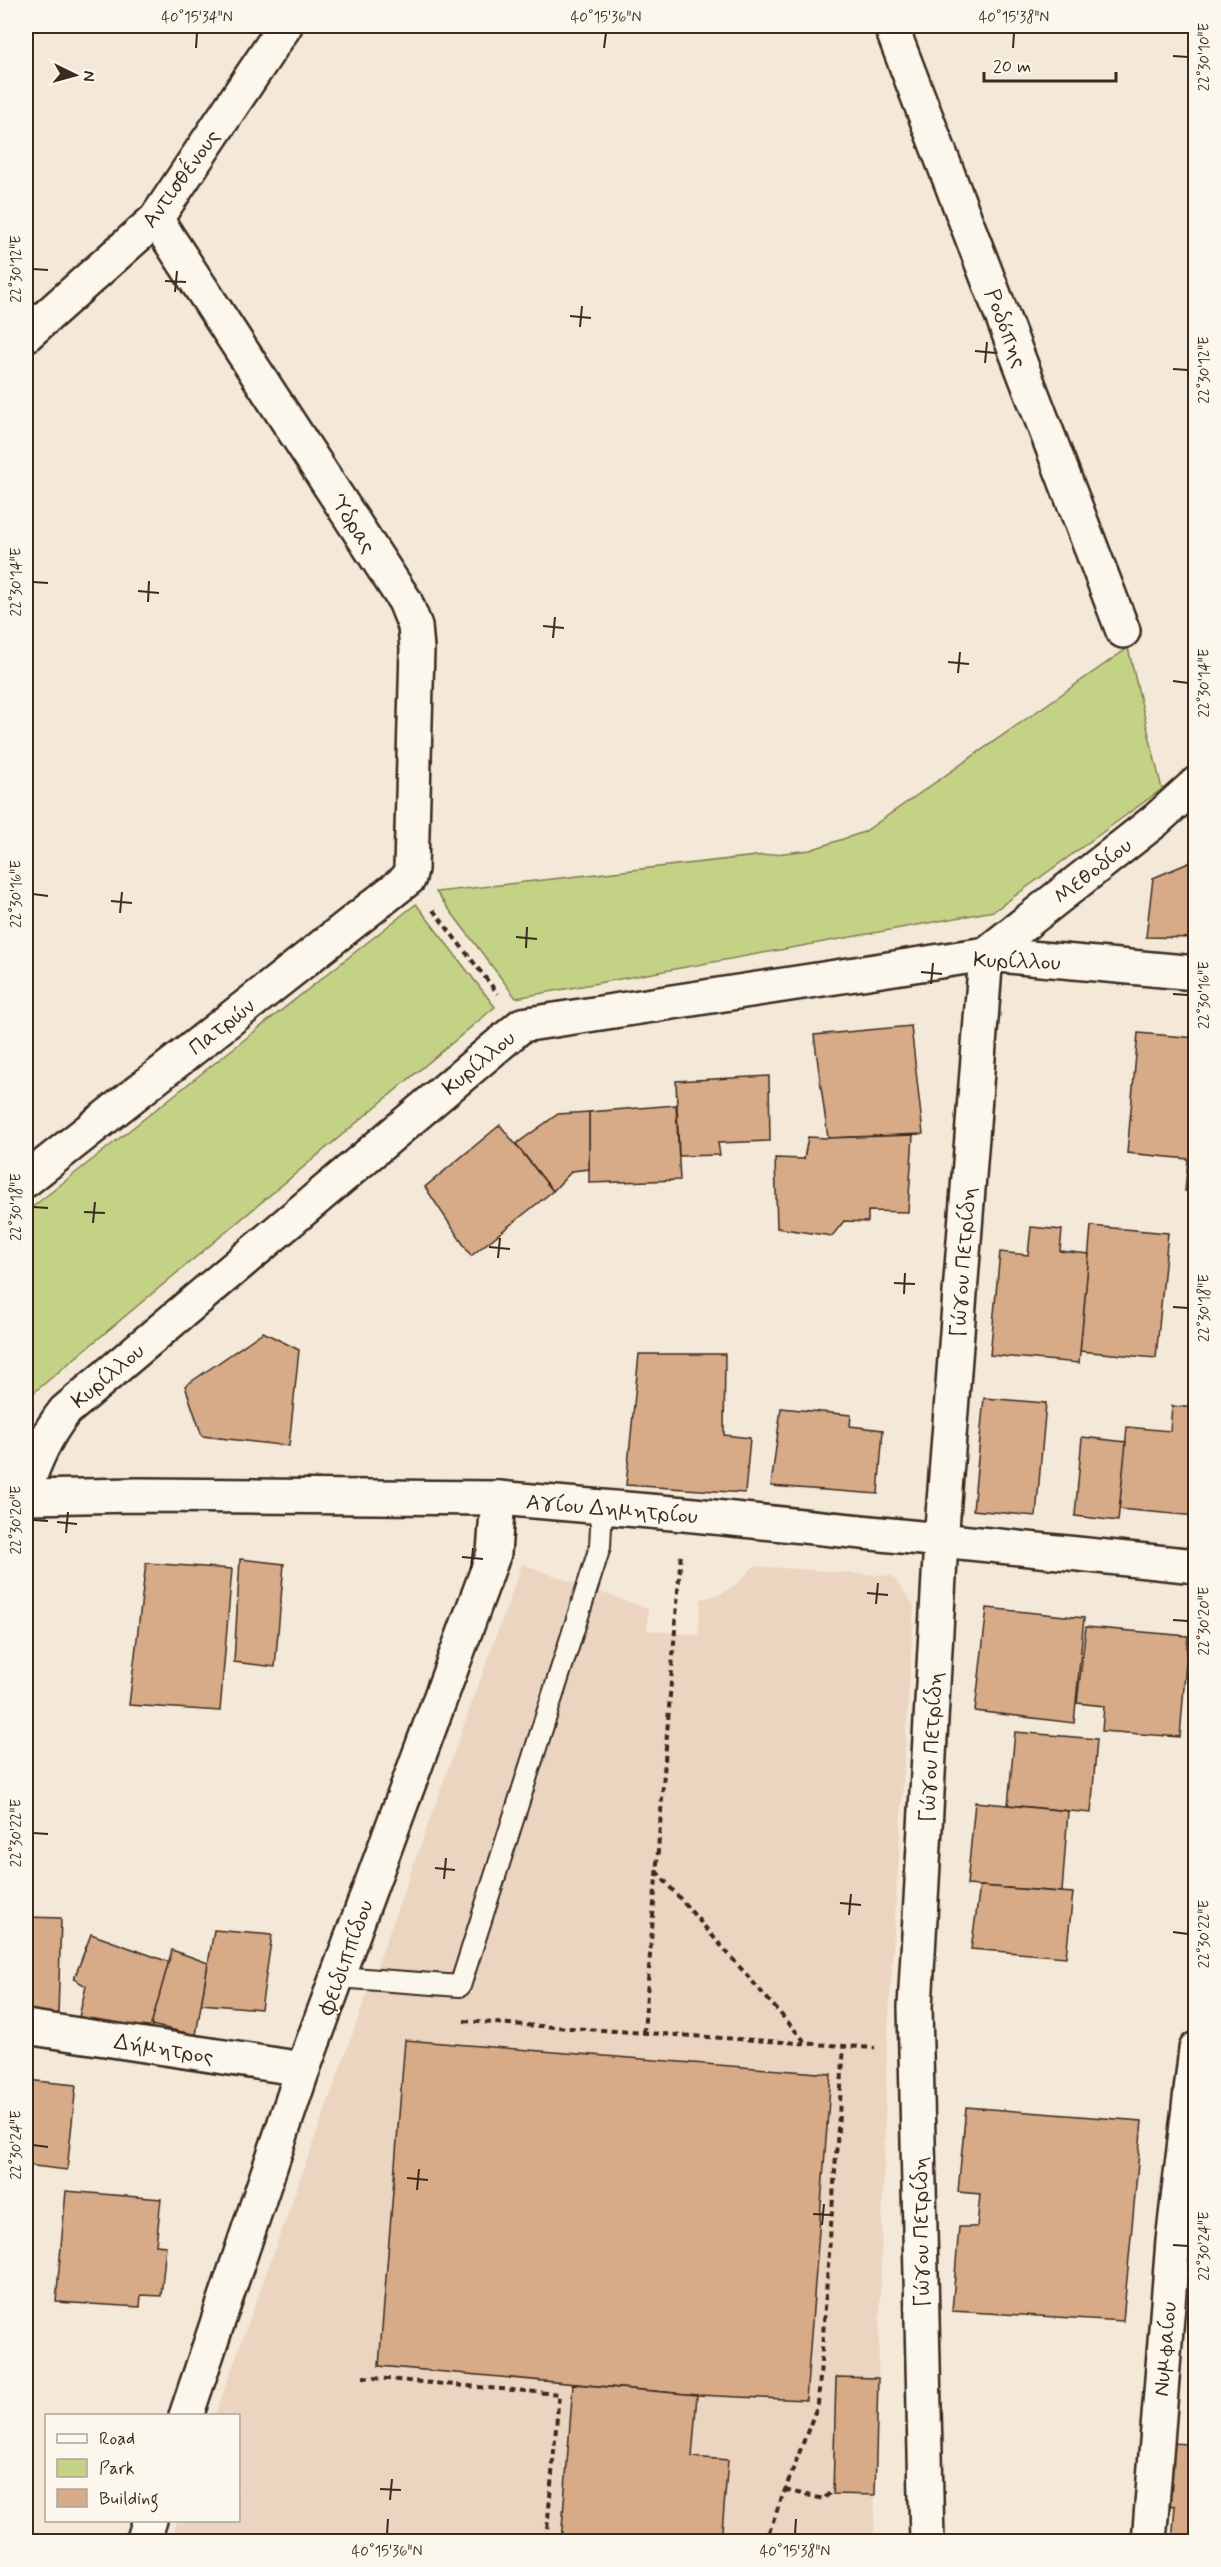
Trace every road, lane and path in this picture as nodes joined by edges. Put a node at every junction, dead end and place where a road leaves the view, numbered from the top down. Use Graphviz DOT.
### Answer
graph roads {
  1 [pos="285,26"];
  2 [pos="891,26"];
  3 [pos="156,219"];
  4 [pos="26,335"];
  5 [pos="1123,631"];
  6 [pos="1196,784"];
  7 [pos="410,873"];
  8 [pos="986,954"];
  9 [pos="1196,973"];
  10 [pos="522,1025"];
  11 [pos="26,1180"];
  12 [pos="26,1488"];
  13 [pos="26,1497"];
  14 [pos="498,1498"];
  15 [pos="602,1507"];
  16 [pos="684,1514"];
  17 [pos="941,1541"];
  18 [pos="1196,1566"];
  19 [pos="656,1871"];
  20 [pos="338,1977"];
  21 [pos="455,2020"];
  22 [pos="26,2027"];
  23 [pos="644,2033"];
  24 [pos="807,2043"];
  25 [pos="844,2046"];
  26 [pos="1196,2049"];
  27 [pos="916,2050"];
  28 [pos="303,2069"];
  29 [pos="1184,2243"];
  30 [pos="363,2377"];
  31 [pos="186,2414"];
  32 [pos="833,2489"];
  33 [pos="785,2490"];
  34 [pos="149,2522"];
  35 [pos="143,2541"];
  36 [pos="546,2541"];
  37 [pos="765,2541"];
  38 [pos="927,2541"];
  39 [pos="1149,2541"];
  1 -- 3 [label="street, Αντισθένους"];
  2 -- 5 [label="street, Ροδόπης"];
  3 -- 4 [label="street, Αντισθένους"];
  3 -- 7 [label="street, Ύδρας"];
  6 -- 8 [label="street, Μεθοδίου"];
  7 -- 10 [label="path"];
  7 -- 11 [label="street, Πατρών"];
  8 -- 9 [label="street, Κυρίλλου"];
  8 -- 10 [label="street, Κυρίλλου"];
  8 -- 17 [label="street, Γώγου Πετρίδη"];
  10 -- 12 [label="street, Κυρίλλου"];
  13 -- 14 [label="street, Αγίου Δημητρίου"];
  14 -- 15 [label="street, Αγίου Δημητρίου"];
  14 -- 20 [label="street, Φειδιππίδου"];
  15 -- 16 [label="street, Αγίου Δημητρίου"];
  15 -- 20 [label="lane"];
  16 -- 17 [label="street, Αγίου Δημητρίου"];
  16 -- 19 [label="path"];
  17 -- 18 [label="street, Αγίου Δημητρίου"];
  17 -- 27 [label="street, Γώγου Πετρίδη"];
  19 -- 23 [label="path"];
  19 -- 24 [label="path"];
  20 -- 28 [label="street, Φειδιππίδου"];
  21 -- 23 [label="path"];
  22 -- 28 [label="street, Δήμητρος"];
  23 -- 24 [label="path"];
  24 -- 25 [label="path"];
  25 -- 27 [label="path"];
  25 -- 33 [label="path"];
  26 -- 29 [label="street, Νυμφαίου"];
  27 -- 38 [label="street, Γώγου Πετρίδη"];
  28 -- 31 [label="street, Φειδιππίδου"];
  29 -- 39 [label="street, Νυμφαίου"];
  30 -- 36 [label="path"];
  32 -- 33 [label="path"];
  33 -- 37 [label="path"];
  34 -- 35 [label="street"];
}
